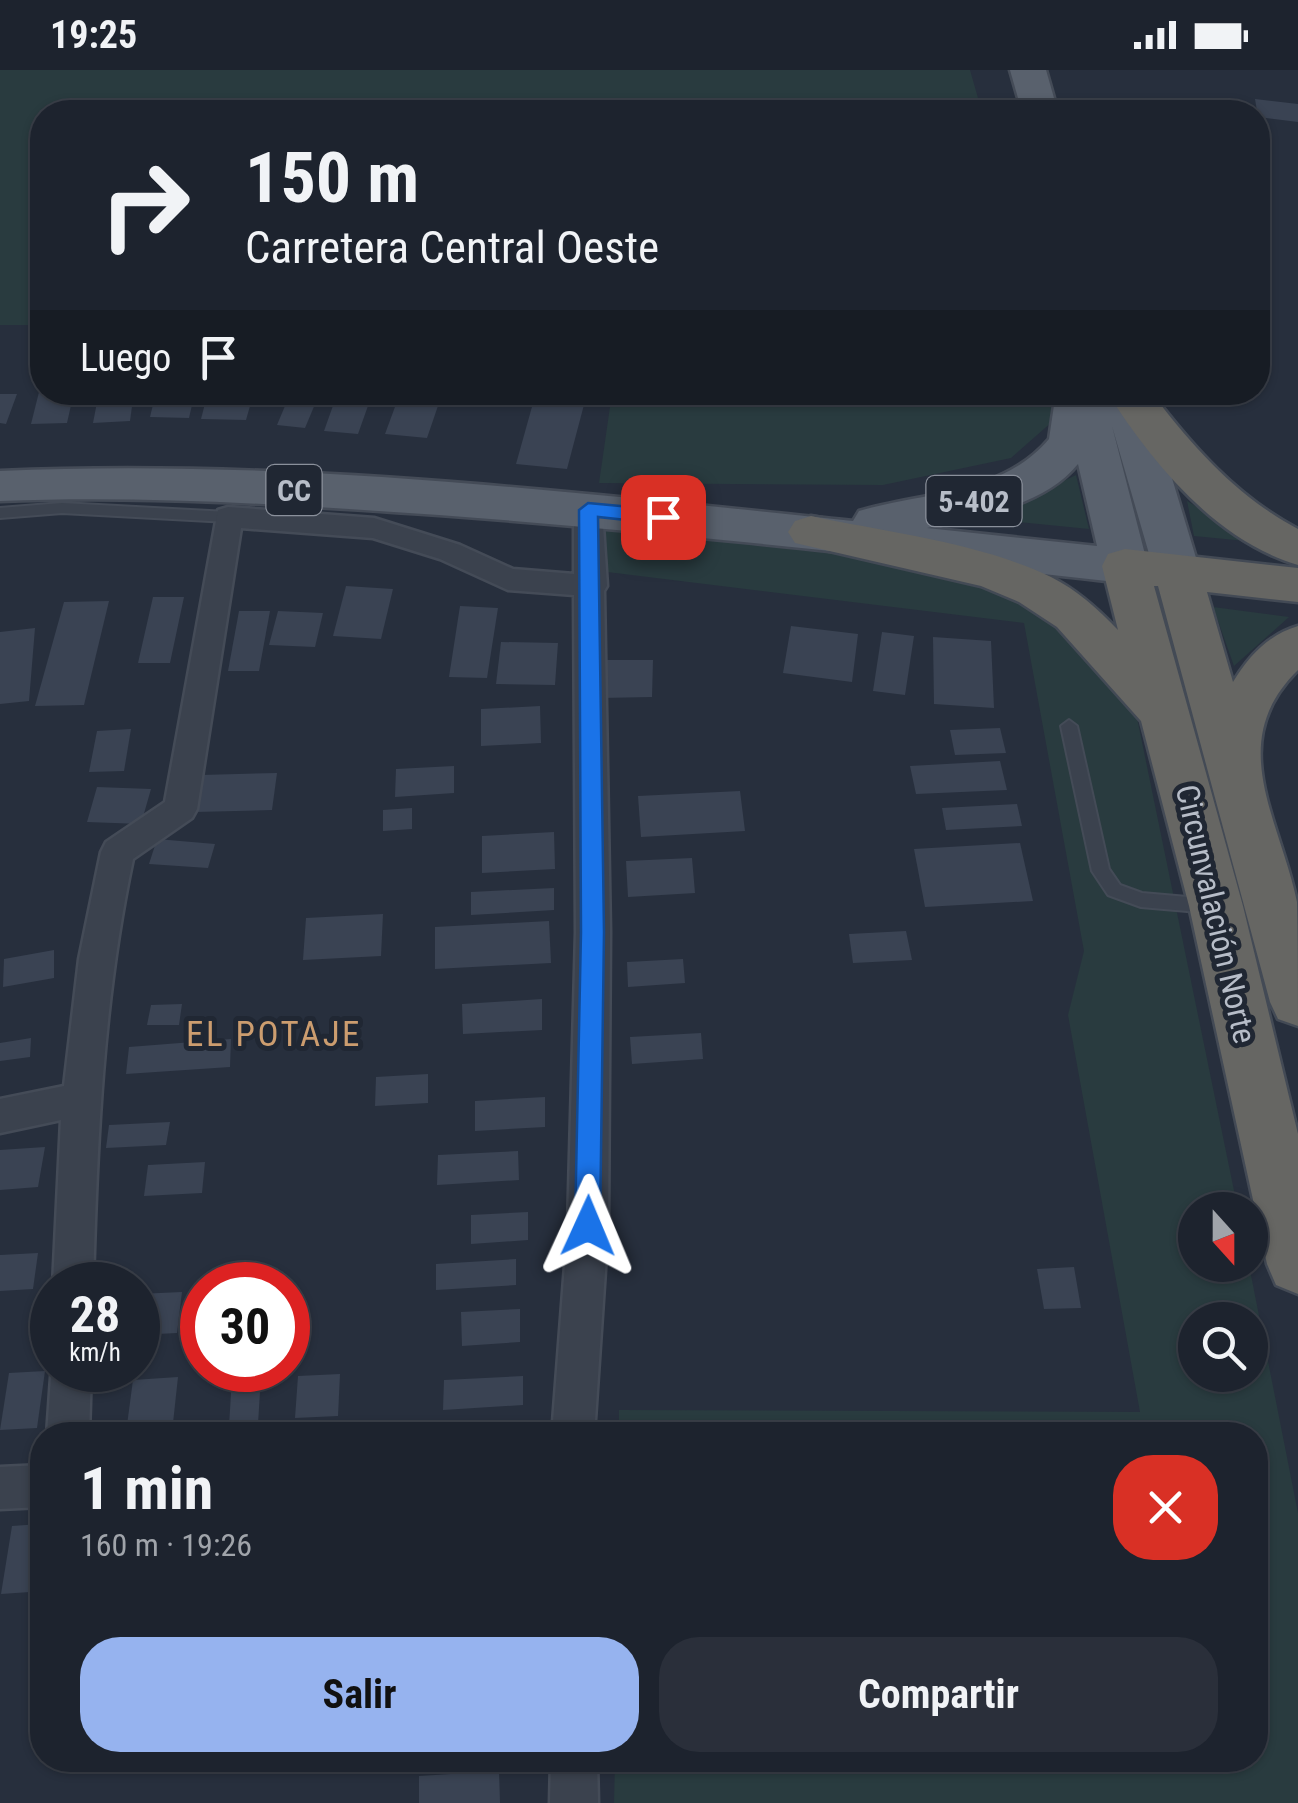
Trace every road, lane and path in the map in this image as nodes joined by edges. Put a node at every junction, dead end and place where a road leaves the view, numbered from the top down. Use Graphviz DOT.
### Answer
graph roads {
  1 [pos="999,70"];
  2 [pos="1028,70"];
  3 [pos="1007,100"];
  4 [pos="1037,100"];
  5 [pos="1078,405"];
  6 [pos="1084,405"];
  7 [pos="1128,405"];
  8 [pos="1136,405"];
  9 [pos="0,486"];
  10 [pos="588,510"];
  11 [pos="0,513"];
  12 [pos="228,517"];
  13 [pos="811,532"];
  14 [pos="1298,550"];
  15 [pos="1151,568"];
  16 [pos="1298,585"];
  17 [pos="592,586"];
  18 [pos="1298,644"];
  19 [pos="1069,726"];
  20 [pos="1176,745"];
  21 [pos="1235,769"];
  22 [pos="1216,906"];
  23 [pos="1298,1002"];
  24 [pos="80,1099"];
  25 [pos="0,1116"];
  26 [pos="75,1262"];
  27 [pos="1298,1264"];
  28 [pos="69,1392"];
  29 [pos="68,1422"];
  30 [pos="574,1422"];
  31 [pos="30,1487"];
  32 [pos="0,1488"];
  33 [pos="574,1772"];
  34 [pos="574,1803"];
  1 -- 3 [label="main road"];
  2 -- 4 [label="main road"];
  5 -- 13 [label="main road, 5-402"];
  6 -- 15 [label="main road"];
  7 -- 15 [label="main road"];
  8 -- 14 [label="highway"];
  9 -- 10 [label="main road, CC"];
  10 -- 13 [label="main road, CC"];
  10 -- 17 [label="street"];
  11 -- 12 [label="lane"];
  12 -- 17 [label="street"];
  12 -- 24 [label="street"];
  13 -- 15 [label="main road, CC"];
  13 -- 20 [label="highway"];
  15 -- 16 [label="highway, CC"];
  15 -- 20 [label="highway, Circunvalación Norte"];
  15 -- 21 [label="highway, Circunvalación Norte"];
  17 -- 30 [label="street"];
  18 -- 21 [label="highway"];
  19 -- 22 [label="lane"];
  20 -- 22 [label="highway, Circunvalación Norte"];
  21 -- 23 [label="highway, Circunvalación Norte"];
  22 -- 27 [label="highway, Circunvalación Norte"];
  24 -- 25 [label="street"];
  24 -- 26 [label="street"];
  28 -- 29 [label="street"];
  31 -- 32 [label="street"];
  33 -- 34 [label="street"];
}
